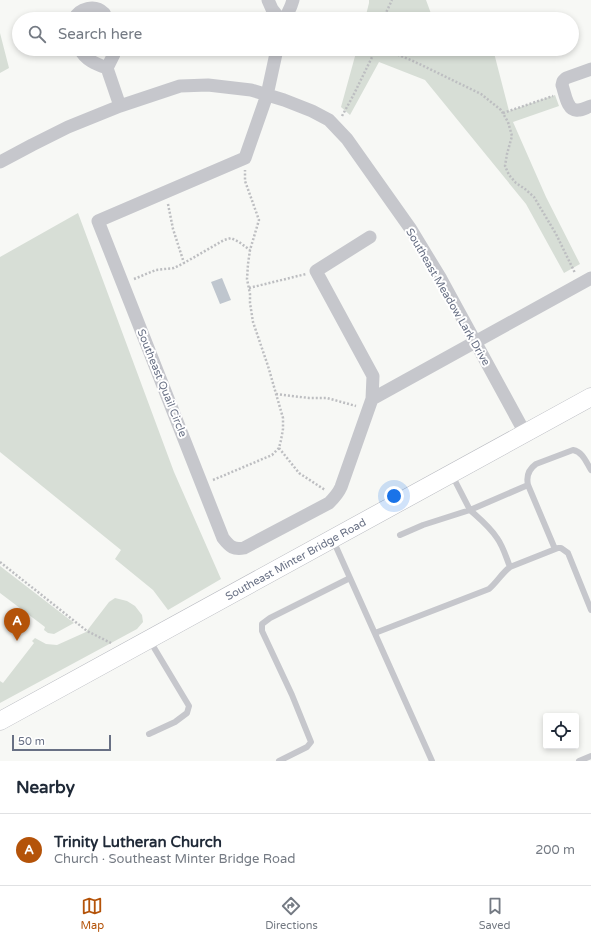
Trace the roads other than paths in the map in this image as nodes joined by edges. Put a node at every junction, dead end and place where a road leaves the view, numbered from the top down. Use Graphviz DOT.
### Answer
graph roads {
  1 [pos="268,0"];
  2 [pos="293,0"];
  3 [pos="79,12"];
  4 [pos="103,12"];
  5 [pos="274,12"];
  6 [pos="288,12"];
  7 [pos="86,56"];
  8 [pos="113,56"];
  9 [pos="275,56"];
  10 [pos="107,68"];
  11 [pos="591,69"];
  12 [pos="267,95"];
  13 [pos="120,106"];
  14 [pos="591,106"];
  15 [pos="0,162"];
  16 [pos="370,237"];
  17 [pos="586,281"];
  18 [pos="475,342"];
  19 [pos="591,397"];
  20 [pos="370,404"];
  21 [pos="525,433"];
  22 [pos="591,470"];
  23 [pos="451,474"];
  24 [pos="528,485"];
  25 [pos="470,510"];
  26 [pos="400,535"];
  27 [pos="333,539"];
  28 [pos="555,549"];
  29 [pos="510,567"];
  30 [pos="350,578"];
  31 [pos="591,610"];
  32 [pos="375,633"];
  33 [pos="149,640"];
  34 [pos="0,721"];
  35 [pos="149,734"];
  36 [pos="591,756"];
  37 [pos="279,761"];
  38 [pos="432,761"];
  39 [pos="580,761"];
  1 -- 5 [label="street"];
  2 -- 6 [label="street"];
  3 -- 4 [label="street"];
  7 -- 10 [label="street"];
  8 -- 10 [label="street"];
  9 -- 12 [label="street"];
  10 -- 13 [label="street"];
  11 -- 14 [label="street"];
  12 -- 13 [label="street, Southeast Meadow Lark Drive"];
  12 -- 18 [label="street, Southeast Meadow Lark Drive"];
  12 -- 20 [label="street, Southeast Quail Circle"];
  13 -- 15 [label="street, Southeast Meadow Lark Drive"];
  16 -- 20 [label="street, Southeast Quail Circle"];
  17 -- 18 [label="street"];
  18 -- 20 [label="street"];
  18 -- 21 [label="street, Southeast Meadow Lark Drive"];
  19 -- 21 [label="main road, Southeast Minter Bridge Road"];
  21 -- 23 [label="main road, Southeast Minter Bridge Road"];
  22 -- 24 [label="lane"];
  23 -- 25 [label="lane"];
  23 -- 27 [label="main road, Southeast Minter Bridge Road"];
  24 -- 25 [label="lane"];
  24 -- 28 [label="lane"];
  25 -- 26 [label="lane"];
  25 -- 29 [label="lane"];
  27 -- 30 [label="lane"];
  27 -- 33 [label="main road, Southeast Minter Bridge Road"];
  28 -- 29 [label="lane"];
  28 -- 31 [label="lane"];
  29 -- 32 [label="lane"];
  30 -- 32 [label="lane"];
  30 -- 37 [label="lane"];
  32 -- 38 [label="lane"];
  33 -- 34 [label="main road, Southeast Minter Bridge Road"];
  33 -- 35 [label="lane"];
  36 -- 39 [label="lane"];
}
